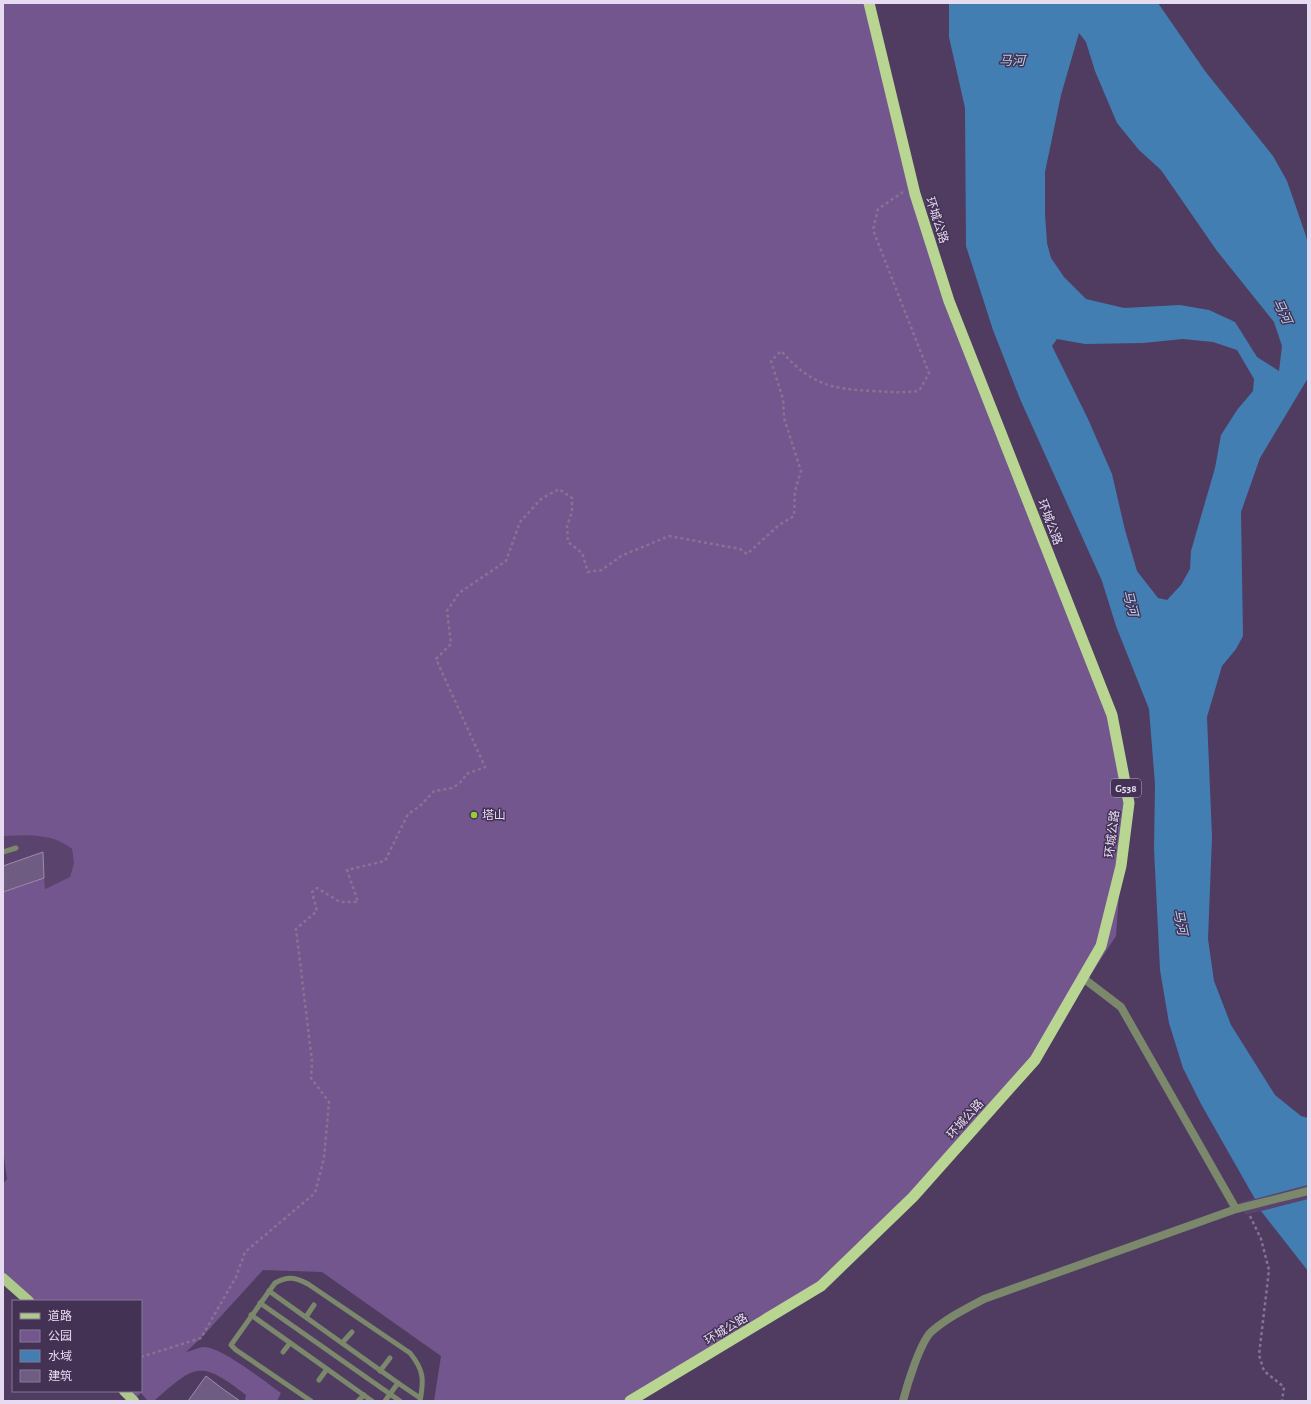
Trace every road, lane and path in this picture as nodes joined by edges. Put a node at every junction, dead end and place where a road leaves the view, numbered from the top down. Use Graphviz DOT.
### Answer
graph roads {
  1 [pos="869,3"];
  2 [pos="913,186"];
  3 [pos="16,848"];
  4 [pos="3,852"];
  5 [pos="1083,978"];
  6 [pos="1308,1191"];
  7 [pos="1245,1207"];
  8 [pos="1236,1209"];
  9 [pos="3,1278"];
  10 [pos="269,1291"];
  11 [pos="28,1300"];
  12 [pos="260,1303"];
  13 [pos="314,1305"];
  14 [pos="251,1315"];
  15 [pos="306,1317"];
  16 [pos="352,1332"];
  17 [pos="290,1343"];
  18 [pos="342,1344"];
  19 [pos="283,1352"];
  20 [pos="142,1357"];
  21 [pos="390,1358"];
  22 [pos="327,1369"];
  23 [pos="380,1371"];
  24 [pos="319,1380"];
  25 [pos="398,1383"];
  26 [pos="125,1392"];
  27 [pos="391,1394"];
  28 [pos="364,1395"];
  29 [pos="420,1399"];
  30 [pos="134,1401"];
  31 [pos="311,1401"];
  32 [pos="358,1401"];
  33 [pos="372,1401"];
  34 [pos="385,1401"];
  35 [pos="400,1401"];
  36 [pos="630,1401"];
  37 [pos="903,1401"];
  38 [pos="1282,1401"];
  1 -- 2 [label="highway, 环城公路 / G538"];
  2 -- 5 [label="highway, 环城公路 / G538"];
  2 -- 20 [label="path"];
  3 -- 4 [label="lane"];
  5 -- 8 [label="street"];
  5 -- 36 [label="highway, 环城公路 / G538"];
  6 -- 7 [label="street"];
  7 -- 8 [label="street"];
  7 -- 38 [label="path"];
  8 -- 37 [label="street"];
  9 -- 11 [label="main road"];
  10 -- 12 [label="lane"];
  10 -- 15 [label="lane"];
  10 -- 29 [label="lane"];
  12 -- 14 [label="lane"];
  12 -- 27 [label="lane"];
  13 -- 15 [label="lane"];
  14 -- 17 [label="lane"];
  14 -- 31 [label="lane"];
  15 -- 18 [label="lane"];
  16 -- 18 [label="lane"];
  17 -- 19 [label="lane"];
  17 -- 22 [label="lane"];
  18 -- 23 [label="lane"];
  21 -- 23 [label="lane"];
  22 -- 24 [label="lane"];
  22 -- 28 [label="lane"];
  23 -- 25 [label="lane"];
  25 -- 27 [label="lane"];
  25 -- 29 [label="lane"];
  26 -- 30 [label="main road"];
  27 -- 34 [label="lane"];
  27 -- 35 [label="lane"];
  28 -- 32 [label="lane"];
  28 -- 33 [label="lane"];
}
